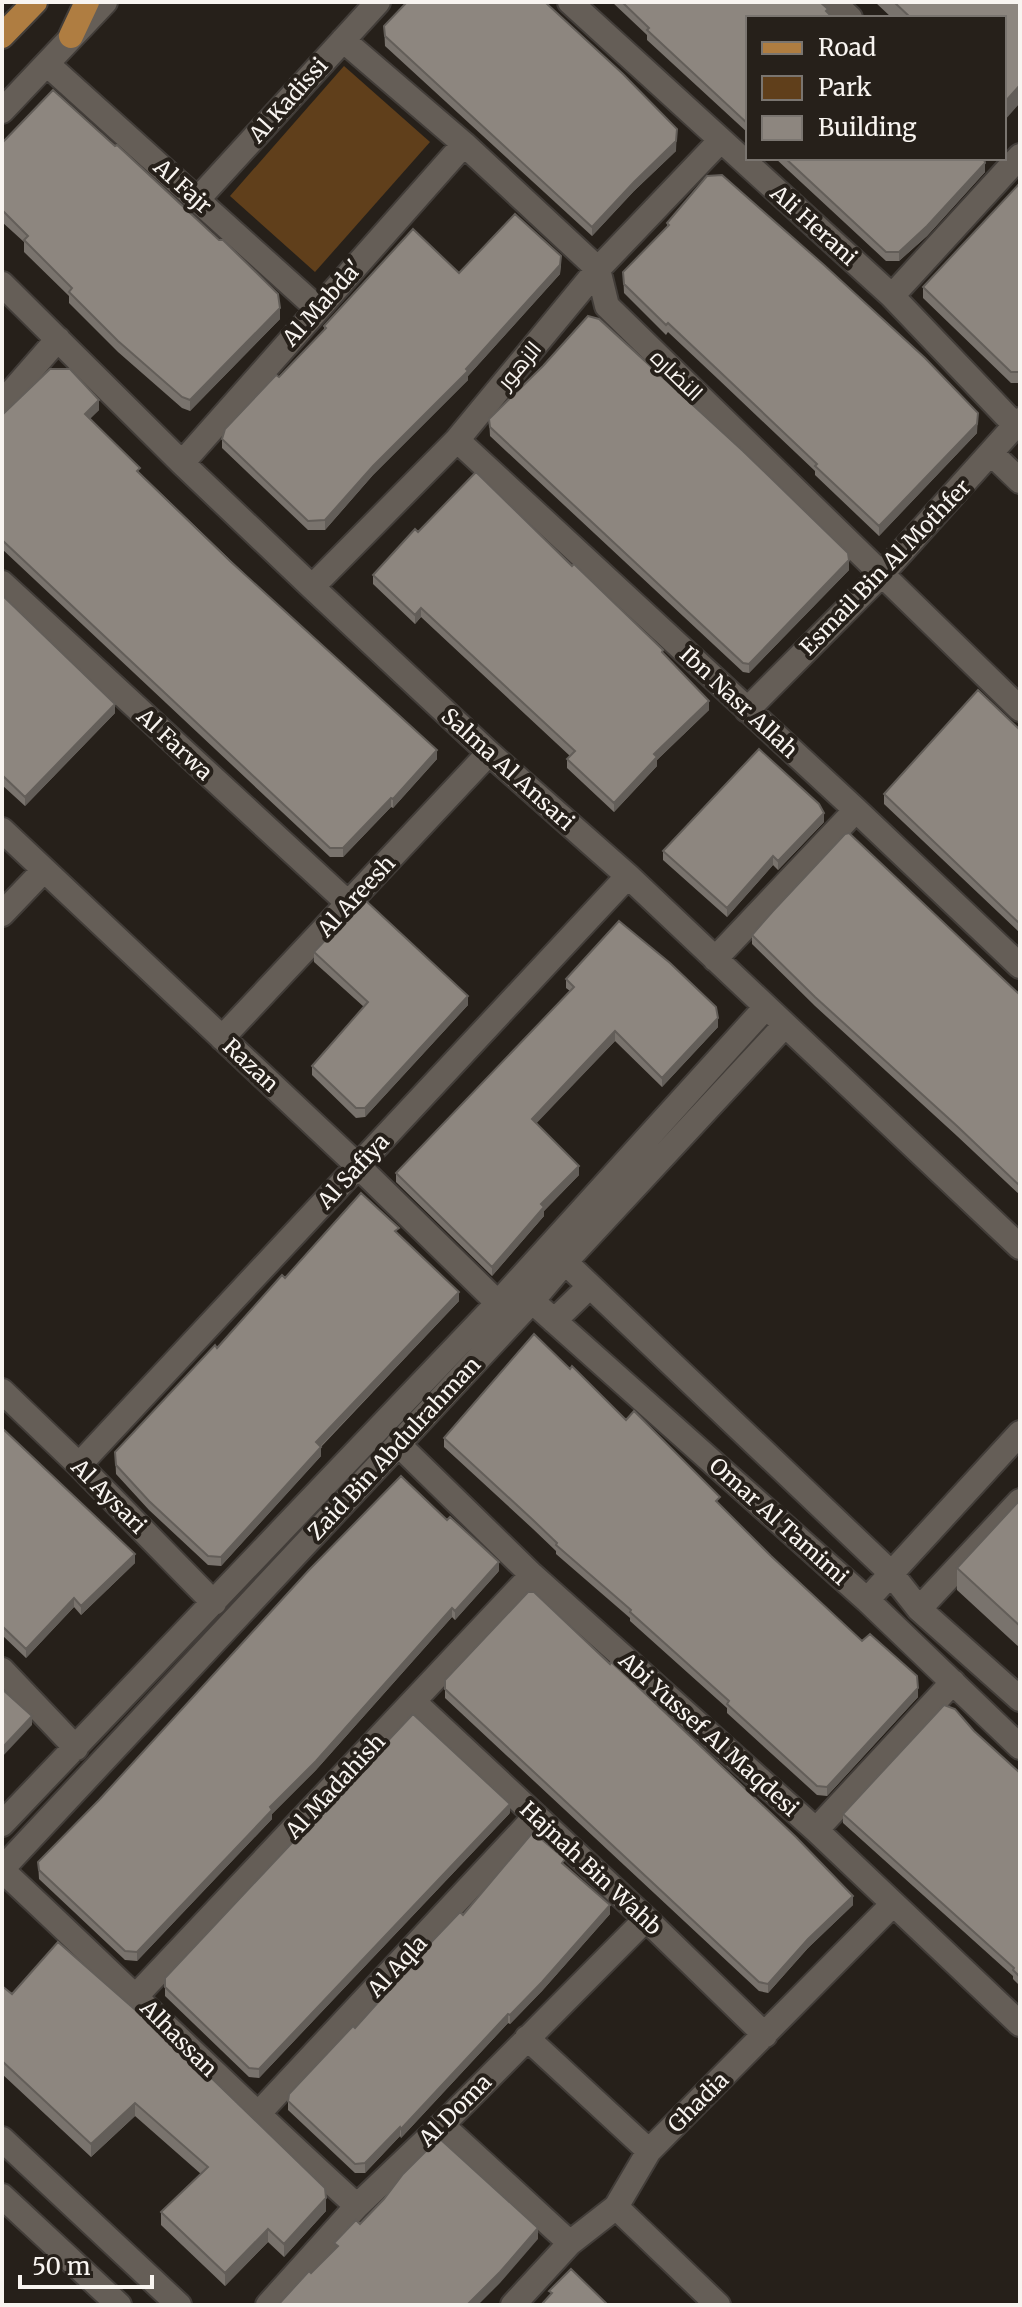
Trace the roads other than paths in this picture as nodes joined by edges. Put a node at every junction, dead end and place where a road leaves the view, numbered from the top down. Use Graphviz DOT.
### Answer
graph roads {
  1 [pos="35,2"];
  2 [pos="87,2"];
  3 [pos="105,2"];
  4 [pos="378,2"];
  5 [pos="570,2"];
  6 [pos="833,2"];
  7 [pos="848,16"];
  8 [pos="2,36"];
  9 [pos="71,36"];
  10 [pos="343,40"];
  11 [pos="47,64"];
  12 [pos="2,111"];
  13 [pos="721,140"];
  14 [pos="464,144"];
  15 [pos="1010,161"];
  16 [pos="198,199"];
  17 [pos="598,269"];
  18 [pos="2,284"];
  19 [pos="892,296"];
  20 [pos="317,308"];
  21 [pos="58,339"];
  22 [pos="2,403"];
  23 [pos="1017,422"];
  24 [pos="457,440"];
  25 [pos="992,454"];
  26 [pos="182,463"];
  27 [pos="1020,481"];
  28 [pos="881,575"];
  29 [pos="2,583"];
  30 [pos="312,587"];
  31 [pos="1016,698"];
  32 [pos="747,710"];
  33 [pos="489,753"];
  34 [pos="856,810"];
  35 [pos="2,830"];
  36 [pos="44,870"];
  37 [pos="628,876"];
  38 [pos="349,904"];
  39 [pos="2,914"];
  40 [pos="715,959"];
  41 [pos="1020,966"];
  42 [pos="766,1007"];
  43 [pos="785,1025"];
  44 [pos="222,1038"];
  45 [pos="358,1166"];
  46 [pos="1020,1247"];
  47 [pos="565,1262"];
  48 [pos="590,1286"];
  49 [pos="532,1301"];
  50 [pos="498,1303"];
  51 [pos="554,1321"];
  52 [pos="2,1391"];
  53 [pos="1020,1433"];
  54 [pos="398,1444"];
  55 [pos="79,1465"];
  56 [pos="1020,1501"];
  57 [pos="890,1572"];
  58 [pos="532,1575"];
  59 [pos="867,1600"];
  60 [pos="214,1603"];
  61 [pos="919,1609"];
  62 [pos="2,1670"];
  63 [pos="953,1682"];
  64 [pos="1020,1699"];
  65 [pos="414,1702"];
  66 [pos="1020,1747"];
  67 [pos="76,1748"];
  68 [pos="536,1816"];
  69 [pos="2,1824"];
  70 [pos="816,1830"];
  71 [pos="2,1870"];
  72 [pos="892,1905"];
  73 [pos="646,1919"];
  74 [pos="136,1996"];
  75 [pos="1020,2024"];
  76 [pos="765,2035"];
  77 [pos="527,2038"];
  78 [pos="257,2115"];
  79 [pos="442,2125"];
  80 [pos="2,2139"];
  81 [pos="649,2151"];
  82 [pos="2,2196"];
  83 [pos="357,2206"];
  84 [pos="616,2207"];
  85 [pos="570,2243"];
  86 [pos="119,2305"];
  87 [pos="179,2305"];
  88 [pos="268,2305"];
  89 [pos="513,2305"];
  90 [pos="718,2305"];
  1 -- 8 [label="main road"];
  2 -- 9 [label="main road"];
  3 -- 9 [label="street"];
  4 -- 10 [label="street, Al Kadissi"];
  5 -- 13 [label="street, Ali Herani"];
  6 -- 7 [label="street"];
  9 -- 11 [label="street"];
  10 -- 14 [label="street"];
  10 -- 16 [label="street, Al Kadissi"];
  11 -- 12 [label="street"];
  11 -- 16 [label="street, Al Fajr"];
  13 -- 17 [label="street, الزهور"];
  13 -- 19 [label="street, Ali Herani"];
  14 -- 17 [label="street"];
  14 -- 20 [label="street, Al Mabda'"];
  15 -- 19 [label="street"];
  16 -- 20 [label="street, Al Fajr"];
  17 -- 24 [label="street, الزهور"];
  17 -- 28 [label="street, النضاره"];
  18 -- 21 [label="street, Salma Al Ansari"];
  19 -- 23 [label="street, Ali Herani"];
  20 -- 26 [label="street, Al Mabda'"];
  21 -- 22 [label="street"];
  21 -- 26 [label="street, Salma Al Ansari"];
  23 -- 25 [label="street, Esmail Bin Al Mothfer"];
  24 -- 30 [label="street, الزهور"];
  24 -- 32 [label="street, Ibn Nasr Allah"];
  25 -- 27 [label="street"];
  25 -- 28 [label="street, Esmail Bin Al Mothfer"];
  26 -- 30 [label="street, Salma Al Ansari"];
  28 -- 31 [label="street, النضاره"];
  28 -- 32 [label="street, Esmail Bin Al Mothfer"];
  29 -- 38 [label="street, Al Farwa"];
  30 -- 33 [label="street, Salma Al Ansari"];
  32 -- 34 [label="street, Ibn Nasr Allah"];
  33 -- 37 [label="street, Salma Al Ansari"];
  33 -- 38 [label="street, Al Areesh"];
  34 -- 40 [label="street"];
  34 -- 41 [label="street, Ibn Nasr Allah"];
  35 -- 36 [label="street, Razan"];
  36 -- 39 [label="street"];
  36 -- 44 [label="street, Razan"];
  37 -- 40 [label="street, Salma Al Ansari"];
  37 -- 45 [label="street, Al Safiya"];
  38 -- 44 [label="street, Al Areesh"];
  40 -- 42 [label="street, Salma Al Ansari"];
  42 -- 43 [label="street, Salma Al Ansari"];
  42 -- 50 [label="street, Zaid Bin Abdulrahman"];
  43 -- 46 [label="street, Salma Al Ansari"];
  43 -- 47 [label="street, Zaid Bin Abdulrahman"];
  44 -- 45 [label="street, Razan"];
  45 -- 50 [label="street, Razan"];
  45 -- 55 [label="street, Al Safiya"];
  47 -- 48 [label="street"];
  47 -- 49 [label="street, Zaid Bin Abdulrahman"];
  48 -- 51 [label="street"];
  48 -- 57 [label="street"];
  49 -- 51 [label="street, Omar Al Tamimi"];
  49 -- 54 [label="street, Zaid Bin Abdulrahman"];
  50 -- 60 [label="street, Zaid Bin Abdulrahman"];
  51 -- 59 [label="street, Omar Al Tamimi"];
  52 -- 55 [label="street, Al Aysari"];
  53 -- 57 [label="street"];
  54 -- 58 [label="street, Abi Yussef Al Maqdesi"];
  54 -- 71 [label="street, Zaid Bin Abdulrahman"];
  55 -- 60 [label="street, Al Aysari"];
  56 -- 61 [label="street"];
  57 -- 59 [label="street"];
  57 -- 61 [label="street"];
  58 -- 65 [label="street, Al Madahish"];
  58 -- 70 [label="street, Abi Yussef Al Maqdesi"];
  59 -- 63 [label="street, Omar Al Tamimi"];
  60 -- 67 [label="street, Zaid Bin Abdulrahman"];
  61 -- 64 [label="street"];
  62 -- 67 [label="street"];
  63 -- 66 [label="street, Omar Al Tamimi"];
  63 -- 70 [label="street"];
  65 -- 68 [label="street, Hajnah Bin Wahb"];
  65 -- 74 [label="street, Al Madahish"];
  67 -- 69 [label="street, Zaid Bin Abdulrahman"];
  68 -- 73 [label="street, Hajnah Bin Wahb"];
  68 -- 78 [label="street, Al Aqla"];
  70 -- 72 [label="street, Abi Yussef Al Maqdesi"];
  71 -- 74 [label="street, Alhassan"];
  72 -- 75 [label="street, Abi Yussef Al Maqdesi"];
  72 -- 76 [label="street, Ghadia"];
  73 -- 76 [label="street, Hajnah Bin Wahb"];
  73 -- 77 [label="street, Al Doma"];
  74 -- 78 [label="street, Alhassan"];
  76 -- 81 [label="street, Ghadia"];
  77 -- 79 [label="street, Al Doma"];
  77 -- 81 [label="street"];
  78 -- 83 [label="street, Alhassan"];
  79 -- 83 [label="street, Al Doma"];
  79 -- 85 [label="street"];
  80 -- 87 [label="street"];
  81 -- 84 [label="street, Ghadia"];
  82 -- 86 [label="street"];
  83 -- 88 [label="street, Al Doma"];
  84 -- 85 [label="street, Ghadia"];
  84 -- 90 [label="street"];
  85 -- 89 [label="street, Ghadia"];
}
